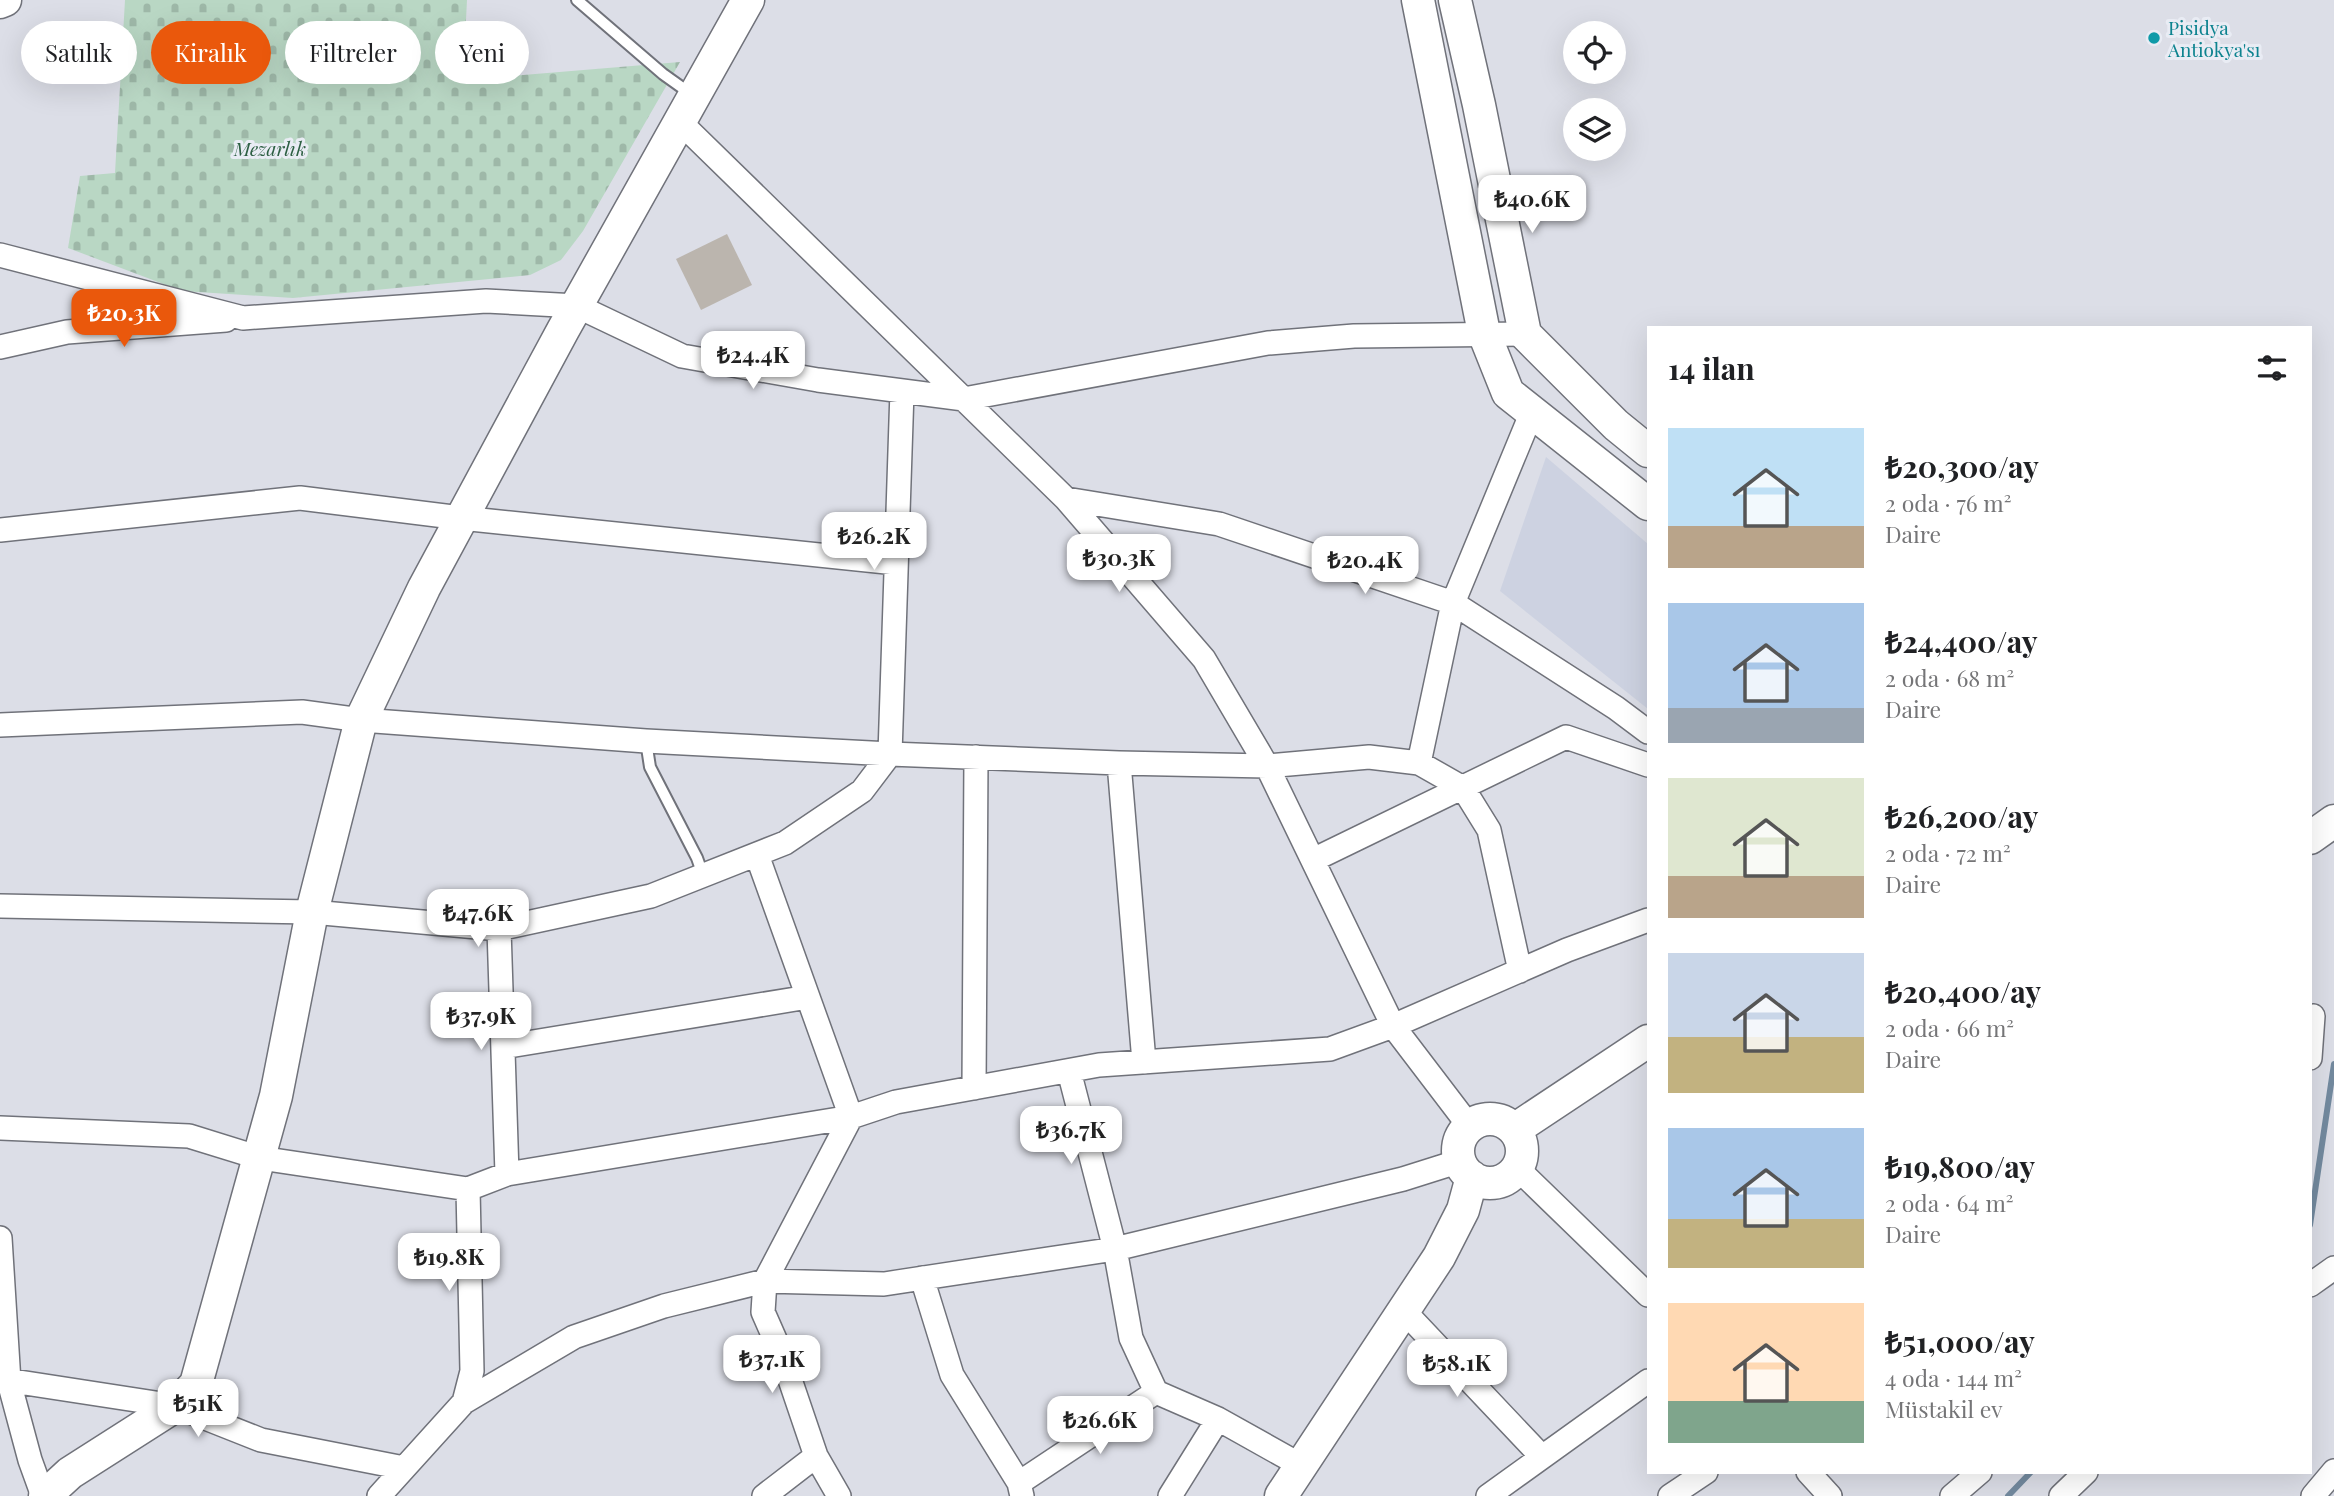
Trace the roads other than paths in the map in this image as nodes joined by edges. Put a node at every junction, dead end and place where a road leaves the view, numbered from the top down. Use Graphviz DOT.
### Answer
graph roads {
  1 [pos="577,0"];
  2 [pos="748,0"];
  3 [pos="1418,0"];
  4 [pos="1455,0"];
  5 [pos="688,110"];
  6 [pos="0,255"];
  7 [pos="577,306"];
  8 [pos="243,318"];
  9 [pos="1484,333"];
  10 [pos="1525,334"];
  11 [pos="0,347"];
  12 [pos="902,391"];
  13 [pos="964,399"];
  14 [pos="1532,412"];
  15 [pos="1647,450"];
  16 [pos="1066,499"];
  17 [pos="1647,503"];
  18 [pos="461,518"];
  19 [pos="0,530"];
  20 [pos="896,563"];
  21 [pos="1453,603"];
  22 [pos="361,720"];
  23 [pos="0,725"];
  24 [pos="1647,731"];
  25 [pos="646,741"];
  26 [pos="890,754"];
  27 [pos="976,757"];
  28 [pos="1419,763"];
  29 [pos="1119,764"];
  30 [pos="1647,765"];
  31 [pos="1267,766"];
  32 [pos="1463,788"];
  33 [pos="2334,821"];
  34 [pos="2312,837"];
  35 [pos="757,855"];
  36 [pos="1313,860"];
  37 [pos="704,876"];
  38 [pos="0,906"];
  39 [pos="312,912"];
  40 [pos="1647,920"];
  41 [pos="499,929"];
  42 [pos="1520,971"];
  43 [pos="808,998"];
  44 [pos="2312,1016"];
  45 [pos="1394,1026"];
  46 [pos="2334,1027"];
  47 [pos="1647,1042"];
  48 [pos="503,1047"];
  49 [pos="1144,1062"];
  50 [pos="1069,1071"];
  51 [pos="974,1088"];
  52 [pos="851,1117"];
  53 [pos="1470,1127"];
  54 [pos="0,1128"];
  55 [pos="1514,1130"];
  56 [pos="260,1158"];
  57 [pos="1517,1168"];
  58 [pos="1466,1169"];
  59 [pos="507,1174"];
  60 [pos="468,1189"];
  61 [pos="0,1238"];
  62 [pos="1115,1250"];
  63 [pos="2334,1268"];
  64 [pos="922,1278"];
  65 [pos="765,1281"];
  66 [pos="2312,1284"];
  67 [pos="1647,1291"];
  68 [pos="1404,1311"];
  69 [pos="5,1380"];
  70 [pos="1647,1382"];
  71 [pos="1156,1392"];
  72 [pos="464,1402"];
  73 [pos="175,1406"];
  74 [pos="1218,1419"];
  75 [pos="816,1456"];
  76 [pos="1542,1457"];
  77 [pos="1302,1466"];
  78 [pos="404,1468"];
  79 [pos="2334,1471"];
  80 [pos="1703,1474"];
  81 [pos="1810,1474"];
  82 [pos="1978,1474"];
  83 [pos="2084,1474"];
  84 [pos="1020,1490"];
  85 [pos="44,1496"];
  86 [pos="379,1496"];
  87 [pos="764,1496"];
  88 [pos="839,1496"];
  89 [pos="1170,1496"];
  90 [pos="1282,1496"];
  91 [pos="1488,1496"];
  92 [pos="1670,1496"];
  93 [pos="1830,1496"];
  94 [pos="1952,1496"];
  95 [pos="2062,1496"];
  96 [pos="2313,1496"];
  1 -- 5 [label="lane"];
  2 -- 5 [label="street"];
  3 -- 9 [label="street"];
  4 -- 10 [label="street"];
  5 -- 7 [label="street"];
  5 -- 13 [label="street"];
  6 -- 8 [label="street"];
  7 -- 8 [label="street"];
  7 -- 12 [label="street"];
  7 -- 18 [label="street"];
  8 -- 11 [label="street"];
  9 -- 10 [label="street"];
  9 -- 13 [label="street"];
  9 -- 14 [label="street"];
  10 -- 15 [label="street"];
  12 -- 13 [label="street"];
  12 -- 20 [label="street"];
  13 -- 16 [label="street"];
  14 -- 17 [label="street"];
  14 -- 21 [label="street"];
  16 -- 21 [label="street"];
  16 -- 31 [label="street"];
  18 -- 19 [label="street"];
  18 -- 20 [label="street"];
  18 -- 22 [label="street"];
  20 -- 26 [label="street"];
  21 -- 24 [label="street"];
  21 -- 28 [label="street"];
  22 -- 23 [label="street"];
  22 -- 25 [label="street"];
  22 -- 39 [label="street"];
  25 -- 26 [label="street"];
  25 -- 37 [label="lane"];
  26 -- 27 [label="street"];
  26 -- 35 [label="street"];
  27 -- 29 [label="street"];
  27 -- 51 [label="street"];
  28 -- 31 [label="street"];
  28 -- 32 [label="street"];
  29 -- 31 [label="street"];
  29 -- 49 [label="street"];
  30 -- 32 [label="street"];
  31 -- 36 [label="street"];
  32 -- 36 [label="street"];
  32 -- 42 [label="street"];
  33 -- 34 [label="street"];
  35 -- 37 [label="street"];
  35 -- 43 [label="street"];
  36 -- 45 [label="street"];
  37 -- 41 [label="street"];
  38 -- 39 [label="street"];
  39 -- 41 [label="street"];
  39 -- 56 [label="street"];
  40 -- 42 [label="street"];
  41 -- 48 [label="street"];
  42 -- 45 [label="street"];
  43 -- 48 [label="street"];
  43 -- 52 [label="street"];
  44 -- 46 [label="street"];
  45 -- 49 [label="street"];
  45 -- 53 [label="street"];
  47 -- 55 [label="street"];
  48 -- 59 [label="street"];
  49 -- 50 [label="street"];
  50 -- 51 [label="street"];
  50 -- 62 [label="street"];
  51 -- 52 [label="street"];
  52 -- 59 [label="street"];
  52 -- 65 [label="street"];
  53 -- 55 [label="street"];
  53 -- 58 [label="street"];
  54 -- 56 [label="street"];
  55 -- 57 [label="street"];
  56 -- 60 [label="street"];
  56 -- 73 [label="street"];
  57 -- 58 [label="street"];
  57 -- 67 [label="street"];
  58 -- 62 [label="street"];
  58 -- 68 [label="street"];
  59 -- 60 [label="street"];
  60 -- 72 [label="street"];
  61 -- 69 [label="street"];
  62 -- 64 [label="street"];
  62 -- 71 [label="street"];
  63 -- 66 [label="street"];
  64 -- 65 [label="street"];
  64 -- 84 [label="street"];
  65 -- 72 [label="street"];
  65 -- 75 [label="street"];
  68 -- 76 [label="street"];
  68 -- 77 [label="street"];
  69 -- 73 [label="street"];
  69 -- 85 [label="street"];
  70 -- 76 [label="street"];
  71 -- 74 [label="street"];
  71 -- 84 [label="street"];
  72 -- 78 [label="street"];
  73 -- 78 [label="street"];
  73 -- 85 [label="street"];
  74 -- 77 [label="street"];
  74 -- 89 [label="street"];
  75 -- 87 [label="street"];
  75 -- 88 [label="street"];
  76 -- 91 [label="street"];
  77 -- 90 [label="street"];
  78 -- 86 [label="street"];
  79 -- 96 [label="street"];
  80 -- 92 [label="street"];
  81 -- 93 [label="street"];
  82 -- 94 [label="street"];
  83 -- 95 [label="street"];
}
